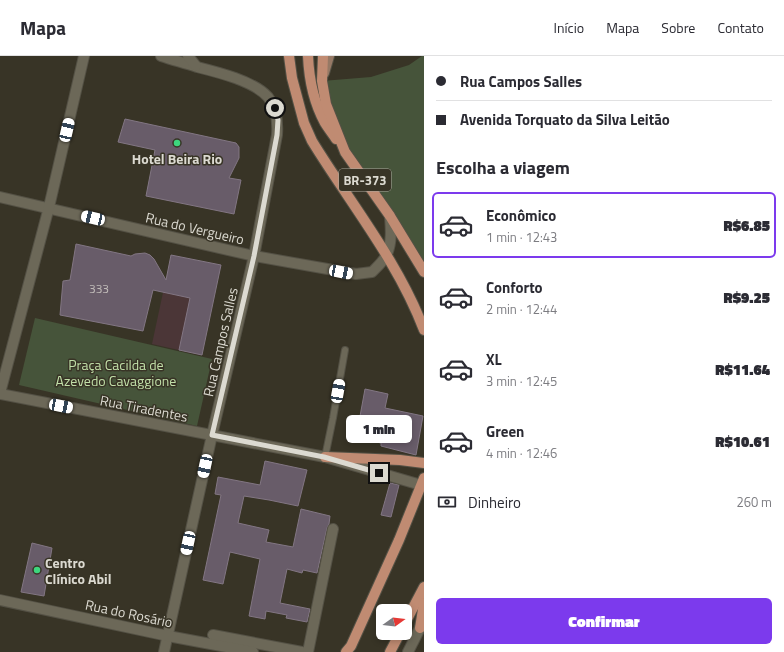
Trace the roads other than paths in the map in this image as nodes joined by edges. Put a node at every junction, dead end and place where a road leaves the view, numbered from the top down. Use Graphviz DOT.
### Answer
graph roads {
  1 [pos="84,56"];
  2 [pos="161,56"];
  3 [pos="188,56"];
  4 [pos="289,56"];
  5 [pos="308,56"];
  6 [pos="323,56"];
  7 [pos="329,56"];
  8 [pos="196,66"];
  9 [pos="322,81"];
  10 [pos="345,152"];
  11 [pos="0,196"];
  12 [pos="49,207"];
  13 [pos="390,216"];
  14 [pos="386,255"];
  15 [pos="254,256"];
  16 [pos="424,272"];
  17 [pos="424,330"];
  18 [pos="345,350"];
  19 [pos="0,394"];
  20 [pos="212,435"];
  21 [pos="324,457"];
  22 [pos="424,463"];
  23 [pos="423,483"];
  24 [pos="333,528"];
  25 [pos="424,587"];
  26 [pos="0,600"];
  27 [pos="424,603"];
  28 [pos="412,610"];
  29 [pos="422,624"];
  30 [pos="213,635"];
  31 [pos="168,636"];
  32 [pos="396,640"];
  33 [pos="164,652"];
  34 [pos="253,652"];
  35 [pos="302,652"];
  36 [pos="308,652"];
  37 [pos="346,652"];
  38 [pos="390,652"];
  39 [pos="408,652"];
  1 -- 12 [label="street"];
  2 -- 8 [label="street"];
  3 -- 8 [label="street"];
  4 -- 14 [label="main road"];
  5 -- 10 [label="main road"];
  6 -- 9 [label="main road"];
  7 -- 9 [label="main road, BR-373"];
  8 -- 15 [label="street, Rua Campos Salles"];
  9 -- 10 [label="main road, BR-373"];
  10 -- 13 [label="main road, BR-373"];
  11 -- 12 [label="street, Rua do Vergueiro"];
  12 -- 15 [label="street, Rua do Vergueiro"];
  12 -- 19 [label="street"];
  13 -- 14 [label="street, Rua do Vergueiro"];
  13 -- 16 [label="main road, BR-373"];
  14 -- 15 [label="street, Rua do Vergueiro"];
  14 -- 17 [label="main road"];
  15 -- 20 [label="street, Rua Campos Salles"];
  18 -- 21 [label="lane"];
  19 -- 20 [label="street, Rua Tiradentes"];
  20 -- 21 [label="street, Rua Tiradentes"];
  20 -- 31 [label="street, Rua Campos Salles"];
  21 -- 22 [label="main road"];
  21 -- 23 [label="street, Rua Tiradentes"];
  23 -- 37 [label="main road"];
  24 -- 36 [label="street"];
  25 -- 28 [label="main road"];
  26 -- 31 [label="street, Rua do Rosário"];
  27 -- 29 [label="main road"];
  29 -- 39 [label="street"];
  30 -- 35 [label="street"];
  31 -- 33 [label="street, Rua Campos Salles"];
  31 -- 34 [label="street, Rua do Rosário"];
  32 -- 38 [label="main road"];
}
